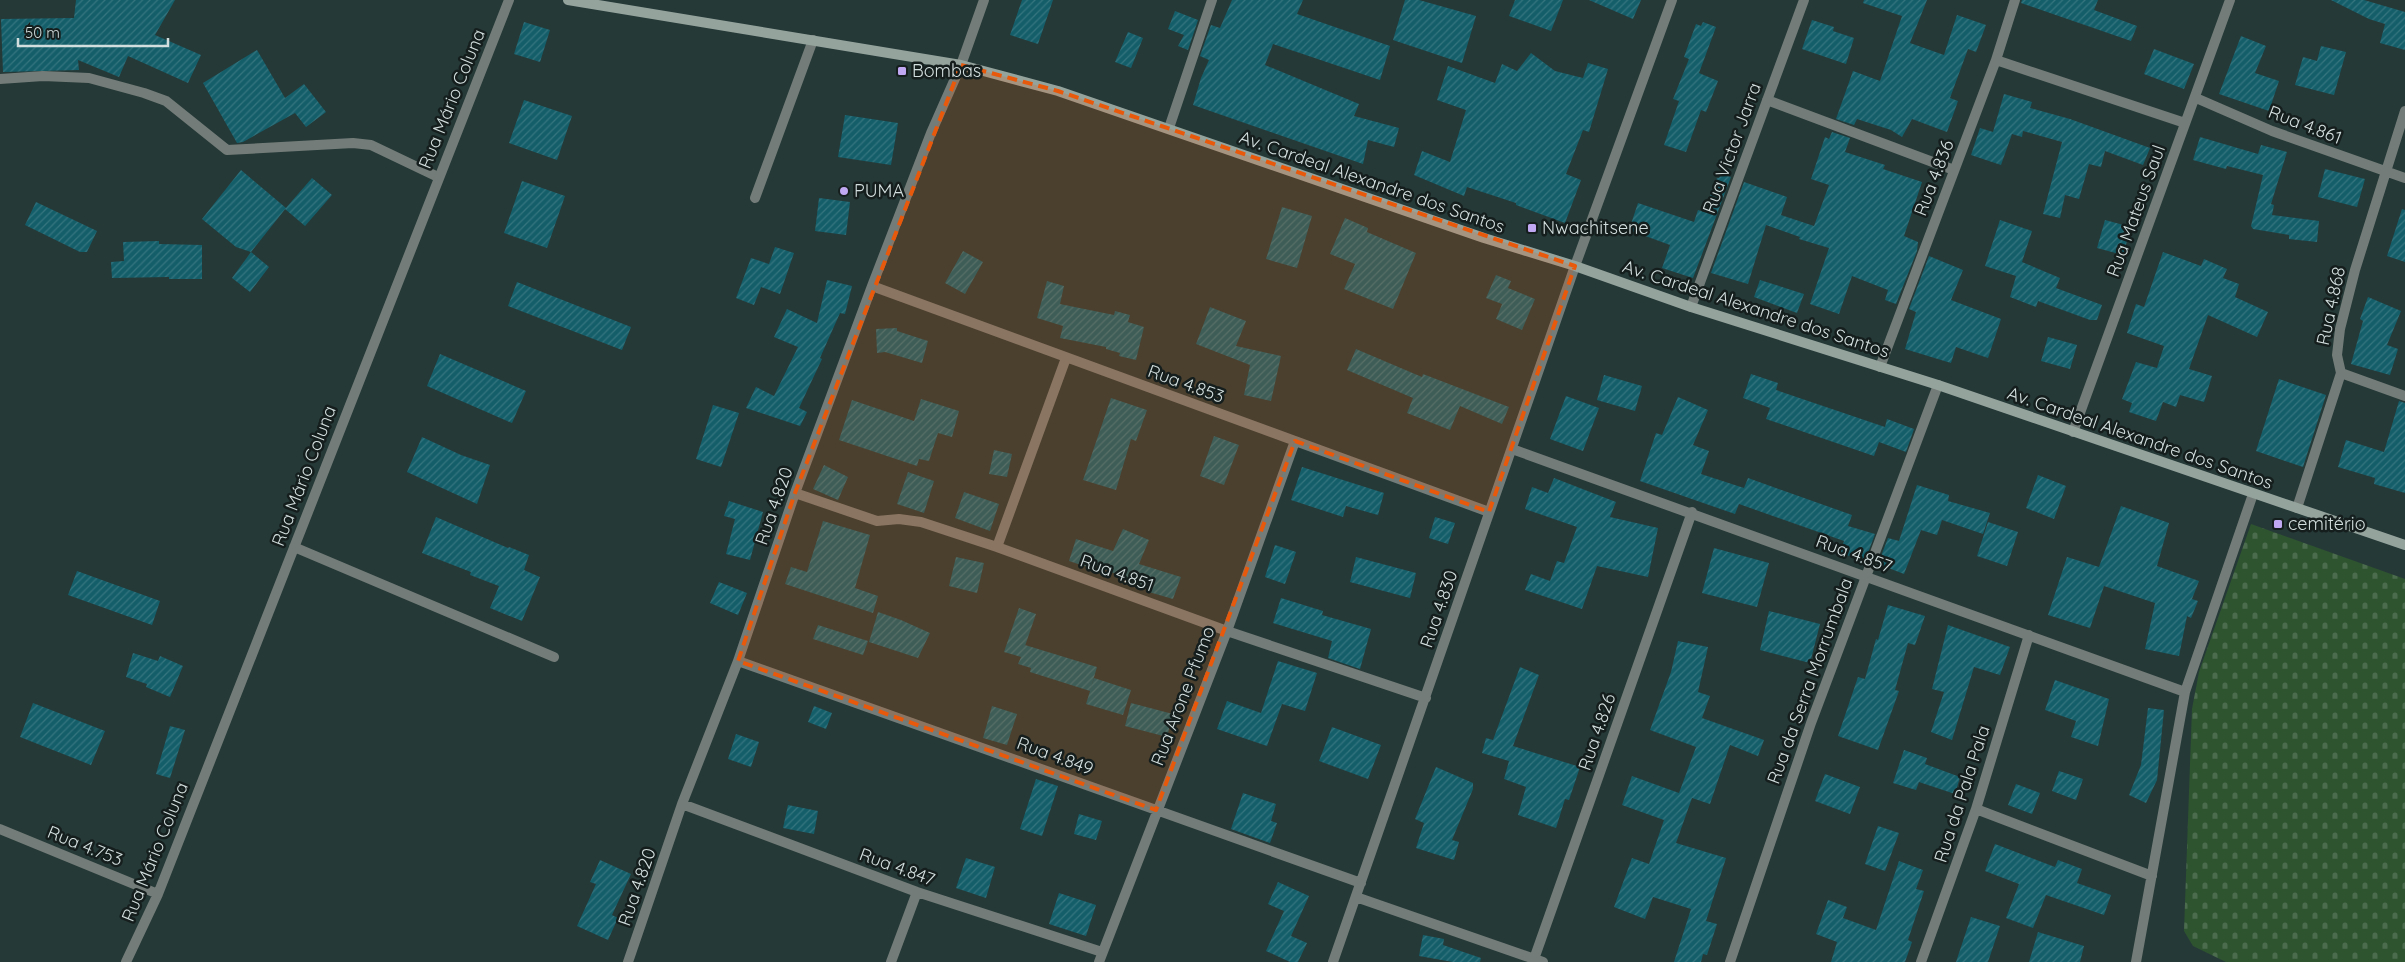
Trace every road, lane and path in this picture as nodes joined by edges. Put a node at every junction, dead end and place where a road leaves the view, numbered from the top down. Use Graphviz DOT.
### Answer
graph roads {
  1 [pos="509,0"];
  2 [pos="568,0"];
  3 [pos="984,0"];
  4 [pos="1212,0"];
  5 [pos="1672,0"];
  6 [pos="1804,0"];
  7 [pos="2015,0"];
  8 [pos="2230,0"];
  9 [pos="813,40"];
  10 [pos="1996,60"];
  11 [pos="961,65"];
  12 [pos="0,79"];
  13 [pos="2196,98"];
  14 [pos="1767,100"];
  15 [pos="2405,111"];
  16 [pos="2185,123"];
  17 [pos="1169,128"];
  18 [pos="1954,170"];
  19 [pos="2384,172"];
  20 [pos="438,177"];
  21 [pos="2405,178"];
  22 [pos="755,198"];
  23 [pos="1575,266"];
  24 [pos="872,286"];
  25 [pos="1691,308"];
  26 [pos="1066,358"];
  27 [pos="1880,367"];
  28 [pos="2341,372"];
  29 [pos="1938,385"];
  30 [pos="2405,396"];
  31 [pos="2073,432"];
  32 [pos="1295,441"];
  33 [pos="1512,449"];
  34 [pos="795,493"];
  35 [pos="2253,494"];
  36 [pos="2297,508"];
  37 [pos="1489,512"];
  38 [pos="1692,512"];
  39 [pos="2405,545"];
  40 [pos="294,547"];
  41 [pos="997,547"];
  42 [pos="1866,576"];
  43 [pos="1227,631"];
  44 [pos="2029,635"];
  45 [pos="554,656"];
  46 [pos="738,661"];
  47 [pos="2184,692"];
  48 [pos="1426,698"];
  49 [pos="682,804"];
  50 [pos="1976,809"];
  51 [pos="1156,810"];
  52 [pos="0,829"];
  53 [pos="2152,876"];
  54 [pos="1361,883"];
  55 [pos="917,892"];
  56 [pos="158,894"];
  57 [pos="1356,897"];
  58 [pos="1101,957"];
  59 [pos="1537,961"];
  60 [pos="126,962"];
  61 [pos="628,962"];
  62 [pos="891,962"];
  63 [pos="1333,962"];
  64 [pos="1730,962"];
  65 [pos="1921,962"];
  66 [pos="2136,962"];
  1 -- 20 [label="street, Rua Mário Coluna"];
  2 -- 9 [label="street, Av. Cardeal Alexandre dos Santos"];
  3 -- 11 [label="street, Rua 4.820"];
  4 -- 17 [label="street"];
  5 -- 23 [label="street, Rua 4.830"];
  6 -- 14 [label="street, Rua Victor Jarra"];
  7 -- 10 [label="street, Rua 4.836"];
  8 -- 13 [label="street, Rua Mateus Saul"];
  9 -- 11 [label="street, Av. Cardeal Alexandre dos Santos"];
  9 -- 22 [label="street"];
  10 -- 16 [label="street"];
  10 -- 18 [label="street, Rua 4.836"];
  11 -- 17 [label="street, Av. Cardeal Alexandre dos Santos"];
  11 -- 24 [label="street, Rua 4.820"];
  12 -- 20 [label="street"];
  13 -- 16 [label="street, Rua Mateus Saul"];
  13 -- 19 [label="street, Rua 4.861"];
  14 -- 18 [label="street"];
  14 -- 25 [label="street, Rua Victor Jarra"];
  15 -- 19 [label="street, Rua 4.868"];
  16 -- 31 [label="street, Rua Mateus Saul"];
  17 -- 23 [label="street, Av. Cardeal Alexandre dos Santos"];
  18 -- 27 [label="street, Rua 4.836"];
  19 -- 21 [label="street, Rua 4.861"];
  19 -- 28 [label="street, Rua 4.868"];
  20 -- 40 [label="street, Rua Mário Coluna"];
  23 -- 25 [label="street, Av. Cardeal Alexandre dos Santos"];
  23 -- 33 [label="street, Rua 4.830"];
  24 -- 26 [label="street, Rua 4.853"];
  24 -- 34 [label="street, Rua 4.820"];
  25 -- 27 [label="street, Av. Cardeal Alexandre dos Santos"];
  26 -- 32 [label="street, Rua 4.853"];
  26 -- 41 [label="street"];
  27 -- 29 [label="street, Av. Cardeal Alexandre dos Santos"];
  28 -- 30 [label="street"];
  28 -- 36 [label="street, Rua 4.868"];
  29 -- 31 [label="street, Av. Cardeal Alexandre dos Santos"];
  29 -- 42 [label="street, Rua da Serra Morrumbala"];
  31 -- 35 [label="street, Av. Cardeal Alexandre dos Santos"];
  32 -- 37 [label="street, Rua 4.853"];
  32 -- 43 [label="street, Rua Arone Pfumo"];
  33 -- 37 [label="street, Rua 4.830"];
  33 -- 38 [label="street, Rua 4.857"];
  34 -- 41 [label="street, Rua 4.851"];
  34 -- 46 [label="street, Rua 4.820"];
  35 -- 36 [label="street, Av. Cardeal Alexandre dos Santos"];
  35 -- 47 [label="street"];
  36 -- 39 [label="street, Av. Cardeal Alexandre dos Santos"];
  37 -- 48 [label="street, Rua 4.830"];
  38 -- 42 [label="street, Rua 4.857"];
  38 -- 59 [label="street, Rua 4.826"];
  40 -- 45 [label="street"];
  40 -- 56 [label="street, Rua Mário Coluna"];
  41 -- 43 [label="street, Rua 4.851"];
  42 -- 44 [label="street, Rua 4.857"];
  42 -- 64 [label="street, Rua da Serra Morrumbala"];
  43 -- 48 [label="street, Rua 4.851"];
  43 -- 51 [label="street, Rua Arone Pfumo"];
  44 -- 47 [label="street, Rua 4.857"];
  44 -- 50 [label="street, Rua da Pala Pala"];
  46 -- 49 [label="street, Rua 4.820"];
  46 -- 51 [label="street, Rua 4.849"];
  47 -- 53 [label="street"];
  48 -- 54 [label="street, Rua 4.830"];
  49 -- 55 [label="street, Rua 4.847"];
  49 -- 61 [label="street, Rua 4.820"];
  50 -- 53 [label="street"];
  50 -- 65 [label="street, Rua da Pala Pala"];
  51 -- 54 [label="street, Rua 4.849"];
  51 -- 58 [label="street, Rua Arone Pfumo"];
  52 -- 56 [label="street, Rua 4.753"];
  53 -- 66 [label="street"];
  54 -- 57 [label="street, Rua 4.830"];
  55 -- 58 [label="street, Rua 4.847"];
  55 -- 62 [label="street"];
  56 -- 60 [label="street, Rua Mário Coluna"];
  57 -- 59 [label="street"];
  57 -- 63 [label="street, Rua 4.830"];
}
